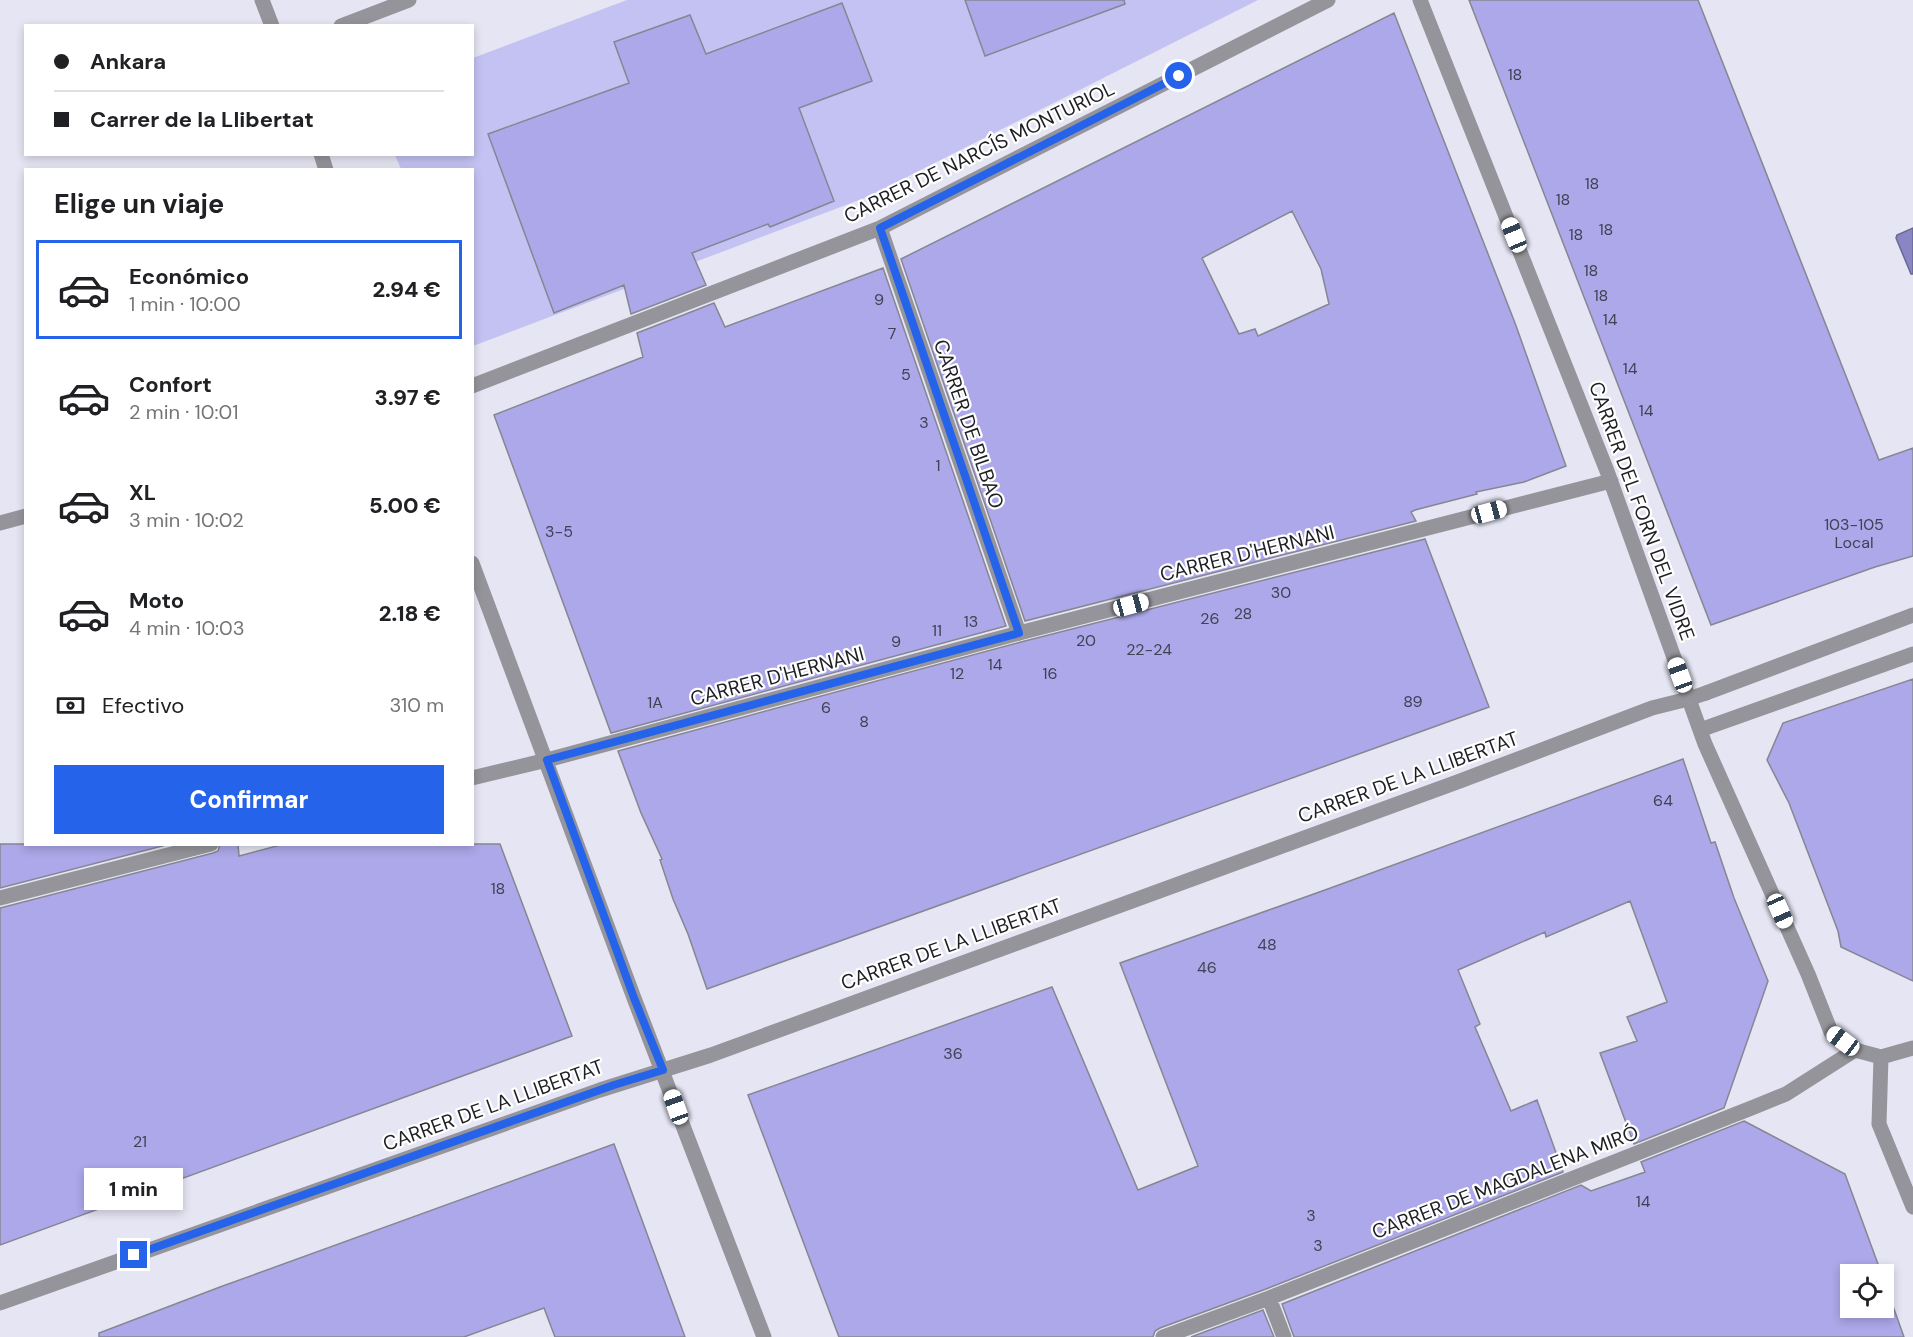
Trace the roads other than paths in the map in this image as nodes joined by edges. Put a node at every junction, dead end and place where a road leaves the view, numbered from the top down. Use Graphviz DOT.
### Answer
graph roads {
  1 [pos="262,0"];
  2 [pos="408,0"];
  3 [pos="1328,0"];
  4 [pos="1420,0"];
  5 [pos="271,24"];
  6 [pos="346,24"];
  7 [pos="880,228"];
  8 [pos="474,385"];
  9 [pos="1611,481"];
  10 [pos="24,517"];
  11 [pos="0,523"];
  12 [pos="474,568"];
  13 [pos="1913,615"];
  14 [pos="1019,633"];
  15 [pos="1913,654"];
  16 [pos="1688,699"];
  17 [pos="1700,730"];
  18 [pos="547,760"];
  19 [pos="474,778"];
  20 [pos="203,846"];
  21 [pos="0,898"];
  22 [pos="1913,1048"];
  23 [pos="1855,1050"];
  24 [pos="1881,1057"];
  25 [pos="663,1070"];
  26 [pos="1913,1207"];
  27 [pos="1269,1298"];
  28 [pos="0,1303"];
  29 [pos="764,1337"];
  30 [pos="1163,1337"];
  31 [pos="1284,1337"];
  1 -- 5 [label="street"];
  2 -- 6 [label="street"];
  3 -- 7 [label="street, CARRER DE NARCÍS MONTURIOL"];
  4 -- 9 [label="street, CARRER DEL FORN DEL VIDRE"];
  7 -- 8 [label="street, CARRER DE NARCÍS MONTURIOL"];
  7 -- 14 [label="street, CARRER DE BILBAO"];
  9 -- 14 [label="street, CARRER D'HERNANI"];
  9 -- 16 [label="street, CARRER DEL FORN DEL VIDRE"];
  10 -- 11 [label="street"];
  12 -- 18 [label="street"];
  13 -- 16 [label="street, CARRER DE LA LLIBERTAT"];
  14 -- 18 [label="street, CARRER D'HERNANI"];
  15 -- 17 [label="street"];
  16 -- 17 [label="street, CARRER DEL FORN DEL VIDRE"];
  16 -- 25 [label="street, CARRER DE LA LLIBERTAT"];
  17 -- 23 [label="street, CARRER DEL FORN DEL VIDRE"];
  18 -- 19 [label="street, CARRER D'HERNANI"];
  18 -- 25 [label="street"];
  20 -- 21 [label="street"];
  22 -- 24 [label="street"];
  23 -- 24 [label="street"];
  23 -- 27 [label="street, CARRER DE MAGDALENA MIRÓ"];
  24 -- 26 [label="street"];
  25 -- 28 [label="street, CARRER DE LA LLIBERTAT"];
  25 -- 29 [label="street"];
  27 -- 30 [label="street, CARRER DE MAGDALENA MIRÓ"];
  27 -- 31 [label="street"];
}
